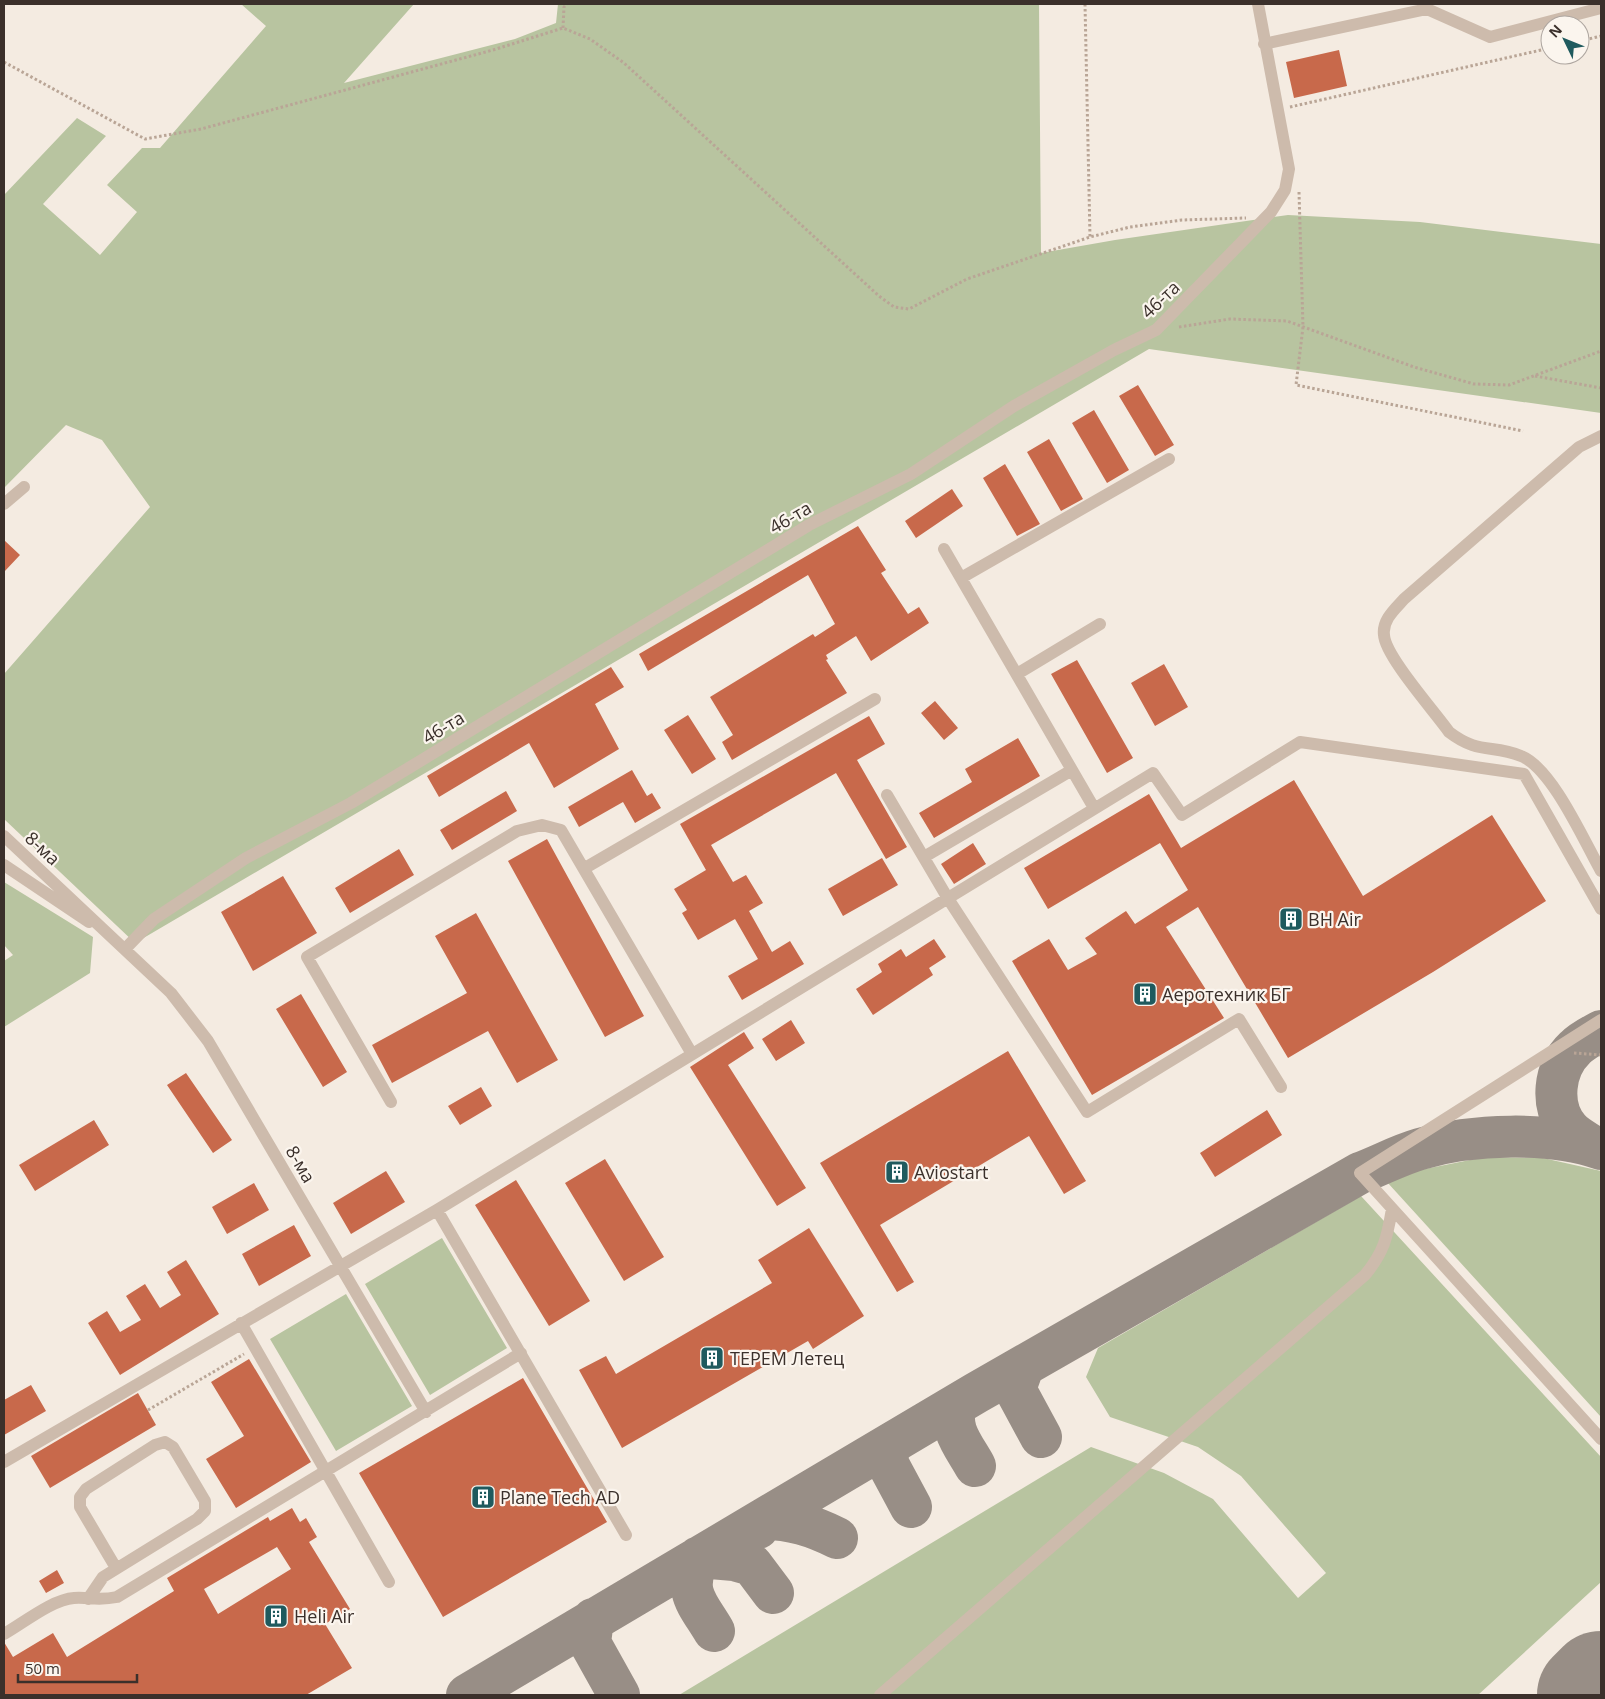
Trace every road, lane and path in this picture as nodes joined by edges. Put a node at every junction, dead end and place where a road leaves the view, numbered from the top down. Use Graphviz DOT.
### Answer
graph roads {
  1 [pos="567,4"];
  2 [pos="1085,4"];
  3 [pos="1258,4"];
  4 [pos="1408,8"];
  5 [pos="1601,8"];
  6 [pos="563,28"];
  7 [pos="1264,44"];
  8 [pos="1540,50"];
  9 [pos="4,62"];
  10 [pos="1277,110"];
  11 [pos="1287,176"];
  12 [pos="1271,212"];
  13 [pos="1090,237"];
  14 [pos="1303,327"];
  15 [pos="1156,330"];
  16 [pos="1601,351"];
  17 [pos="1534,376"];
  18 [pos="1601,388"];
  19 [pos="1523,431"];
  20 [pos="1601,436"];
  21 [pos="1169,458"];
  22 [pos="24,488"];
  23 [pos="4,504"];
  24 [pos="944,549"];
  25 [pos="961,578"];
  26 [pos="1100,624"];
  27 [pos="1017,674"];
  28 [pos="875,699"];
  29 [pos="1072,770"];
  30 [pos="887,795"];
  31 [pos="1094,808"];
  32 [pos="4,836"];
  33 [pos="924,857"];
  34 [pos="4,864"];
  35 [pos="585,868"];
  36 [pos="1601,871"];
  37 [pos="947,897"];
  38 [pos="1601,909"];
  39 [pos="126,948"];
  40 [pos="1601,1020"];
  41 [pos="1571,1053"];
  42 [pos="692,1054"];
  43 [pos="1601,1055"];
  44 [pos="1281,1088"];
  45 [pos="391,1102"];
  46 [pos="1392,1209"];
  47 [pos="438,1210"];
  48 [pos="341,1267"];
  49 [pos="241,1323"];
  50 [pos="255,1348"];
  51 [pos="521,1353"];
  52 [pos="148,1410"];
  53 [pos="426,1412"];
  54 [pos="1601,1439"];
  55 [pos="4,1462"];
  56 [pos="326,1473"];
  57 [pos="626,1535"];
  58 [pos="116,1568"];
  59 [pos="389,1582"];
  60 [pos="88,1599"];
  61 [pos="4,1634"];
  62 [pos="880,1695"];
  1 -- 6 [label="path"];
  2 -- 13 [label="path"];
  3 -- 7 [label="street, 46-та"];
  4 -- 5 [label="street"];
  4 -- 7 [label="street"];
  6 -- 9 [label="path"];
  6 -- 13 [label="path"];
  7 -- 10 [label="street, 46-та"];
  8 -- 10 [label="path"];
  10 -- 11 [label="street, 46-та"];
  11 -- 12 [label="street, 46-та"];
  11 -- 14 [label="path"];
  12 -- 13 [label="path"];
  12 -- 15 [label="street, 46-та"];
  14 -- 15 [label="path"];
  14 -- 17 [label="path"];
  14 -- 19 [label="path"];
  15 -- 39 [label="street, 46-та"];
  16 -- 17 [label="path"];
  17 -- 18 [label="path"];
  20 -- 36 [label="street"];
  21 -- 25 [label="street"];
  22 -- 23 [label="street"];
  24 -- 25 [label="street"];
  25 -- 27 [label="street"];
  26 -- 27 [label="street"];
  27 -- 29 [label="street"];
  28 -- 35 [label="street"];
  29 -- 31 [label="street"];
  29 -- 33 [label="street"];
  30 -- 33 [label="street"];
  31 -- 37 [label="street"];
  31 -- 38 [label="street"];
  32 -- 39 [label="street, 8-ма"];
  33 -- 37 [label="street"];
  34 -- 39 [label="street, 8-ма"];
  35 -- 42 [label="street"];
  35 -- 45 [label="street"];
  37 -- 42 [label="street"];
  37 -- 44 [label="street"];
  39 -- 48 [label="street, 8-ма"];
  40 -- 46 [label="street"];
  41 -- 43 [label="path"];
  42 -- 47 [label="street"];
  46 -- 54 [label="street"];
  46 -- 62 [label="street"];
  47 -- 48 [label="street"];
  47 -- 51 [label="street"];
  48 -- 49 [label="street"];
  48 -- 53 [label="street, 8-ма"];
  49 -- 50 [label="street"];
  49 -- 55 [label="street"];
  50 -- 52 [label="path"];
  50 -- 56 [label="street"];
  51 -- 53 [label="street"];
  51 -- 57 [label="street"];
  53 -- 56 [label="street"];
  56 -- 59 [label="street"];
  56 -- 60 [label="street"];
  58 -- 58 [label="street"];
  58 -- 60 [label="street"];
  60 -- 61 [label="street"];
}
